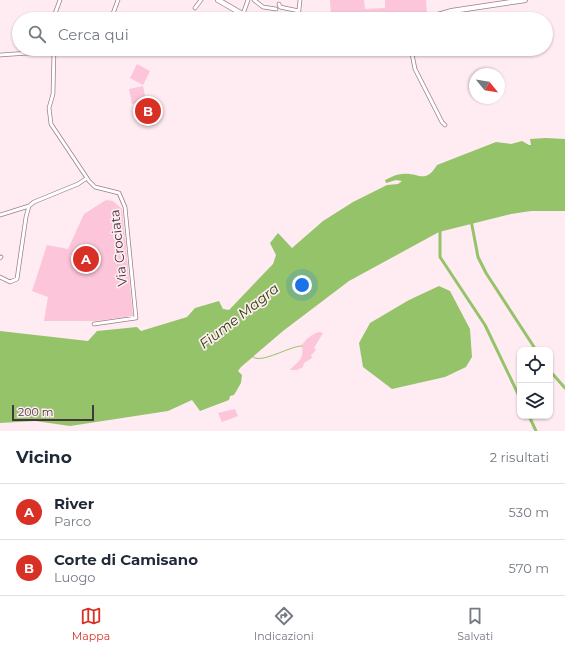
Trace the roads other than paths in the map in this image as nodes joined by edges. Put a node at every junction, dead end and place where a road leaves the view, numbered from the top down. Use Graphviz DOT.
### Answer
graph roads {
  1 [pos="60,0"];
  2 [pos="118,0"];
  3 [pos="201,0"];
  4 [pos="218,0"];
  5 [pos="248,0"];
  6 [pos="254,0"];
  7 [pos="261,0"];
  8 [pos="300,0"];
  9 [pos="525,0"];
  10 [pos="279,4"];
  11 [pos="260,5"];
  12 [pos="196,8"];
  13 [pos="276,9"];
  14 [pos="299,11"];
  15 [pos="56,12"];
  16 [pos="114,12"];
  17 [pos="239,12"];
  18 [pos="244,12"];
  19 [pos="448,12"];
  20 [pos="12,54"];
  21 [pos="0,55"];
  22 [pos="54,56"];
  23 [pos="412,56"];
  24 [pos="445,124"];
  25 [pos="87,178"];
  26 [pos="29,206"];
  27 [pos="0,215"];
  28 [pos="0,277"];
  29 [pos="94,324"];
  1 -- 15 [label="street"];
  2 -- 16 [label="street"];
  3 -- 12 [label="street"];
  4 -- 17 [label="main road"];
  5 -- 18 [label="street"];
  6 -- 11 [label="street"];
  7 -- 11 [label="street"];
  8 -- 14 [label="street"];
  9 -- 19 [label="main road"];
  10 -- 14 [label="street"];
  11 -- 13 [label="street"];
  20 -- 21 [label="street"];
  22 -- 25 [label="street, Via Crociata"];
  23 -- 24 [label="street"];
  25 -- 26 [label="street"];
  25 -- 29 [label="street, Via Crociata"];
  26 -- 27 [label="street"];
  26 -- 28 [label="street"];
}
